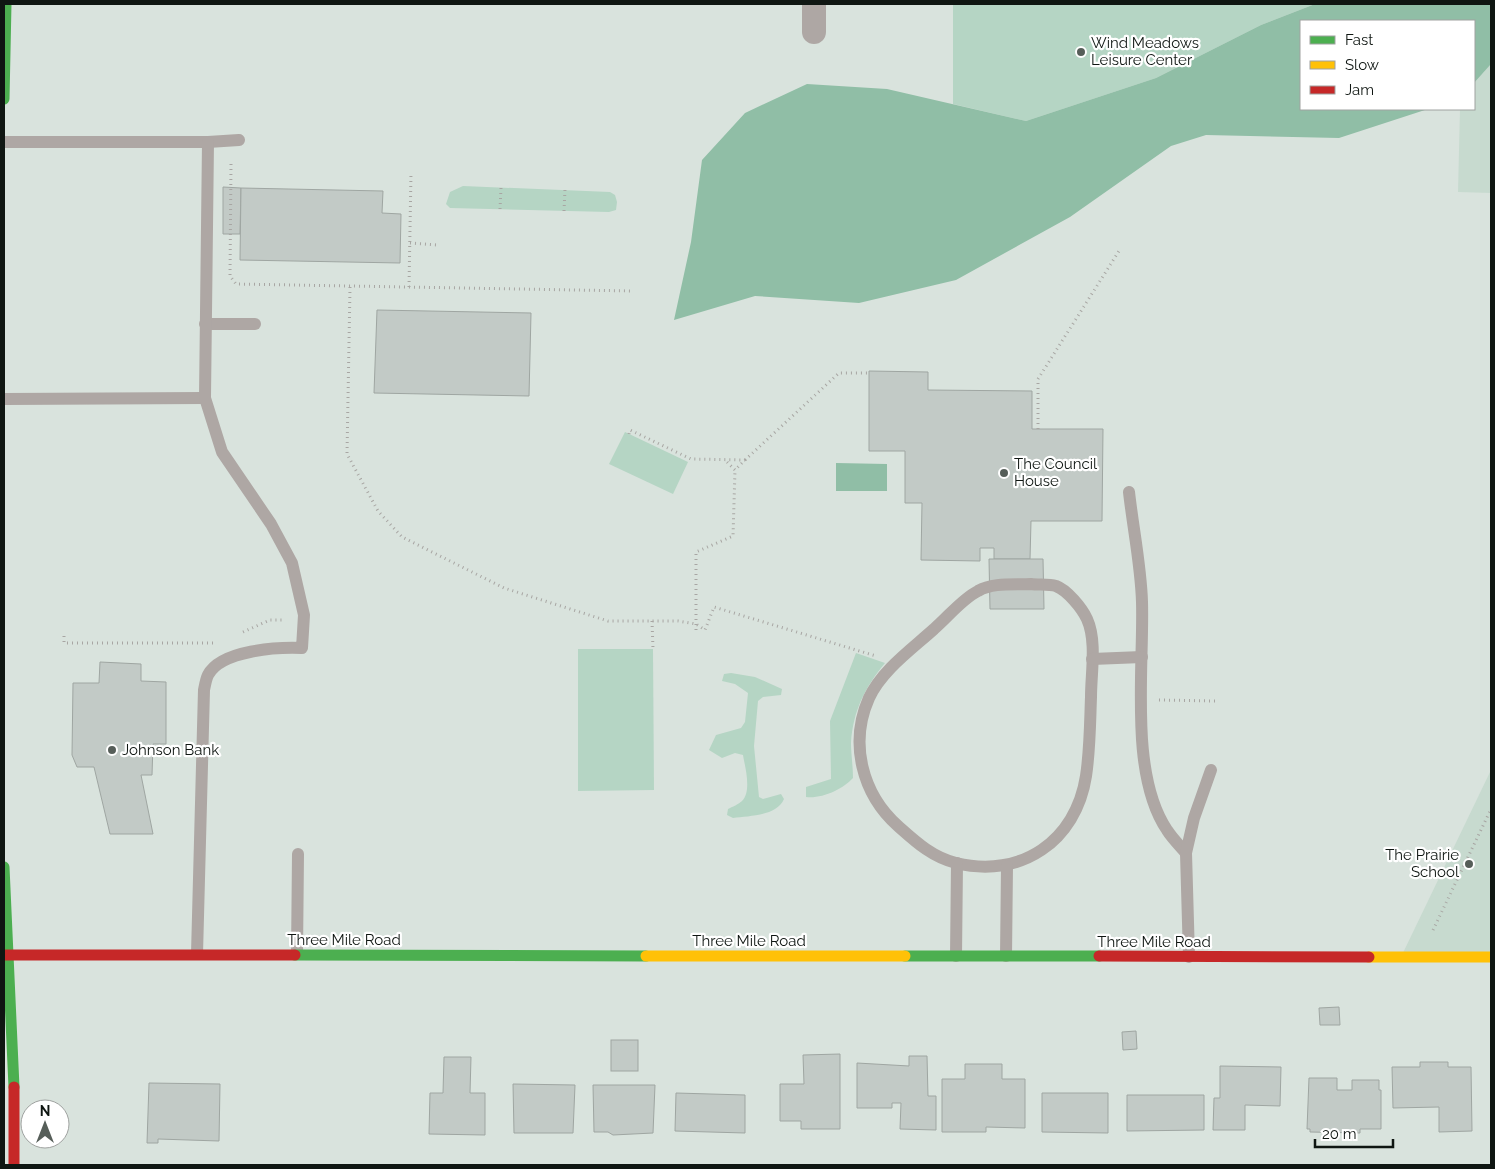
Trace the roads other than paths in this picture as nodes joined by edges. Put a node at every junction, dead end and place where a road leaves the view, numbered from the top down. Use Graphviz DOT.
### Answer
graph roads {
  1 [pos="6,4"];
  2 [pos="814,4"];
  3 [pos="814,32"];
  4 [pos="4,58"];
  5 [pos="4,99"];
  6 [pos="239,140"];
  7 [pos="4,142"];
  8 [pos="208,142"];
  9 [pos="204,324"];
  10 [pos="255,324"];
  11 [pos="4,398"];
  12 [pos="205,398"];
  13 [pos="1128,492"];
  14 [pos="1142,657"];
  15 [pos="1092,659"];
  16 [pos="1211,770"];
  17 [pos="1186,853"];
  18 [pos="298,854"];
  19 [pos="957,863"];
  20 [pos="1006,866"];
  21 [pos="4,867"];
  22 [pos="5,953"];
  23 [pos="197,954"];
  24 [pos="297,954"];
  25 [pos="956,956"];
  26 [pos="1006,956"];
  27 [pos="1189,957"];
  28 [pos="1491,958"];
  29 [pos="14,1165"];
  1 -- 4 [label="street"];
  2 -- 3 [label="street"];
  4 -- 5 [label="street"];
  6 -- 8 [label="lane"];
  7 -- 8 [label="lane"];
  8 -- 9 [label="lane"];
  9 -- 10 [label="lane"];
  9 -- 12 [label="lane"];
  11 -- 12 [label="lane"];
  12 -- 23 [label="lane"];
  13 -- 14 [label="lane"];
  14 -- 15 [label="lane"];
  14 -- 17 [label="lane"];
  15 -- 19 [label="lane"];
  15 -- 20 [label="lane"];
  16 -- 17 [label="lane"];
  17 -- 27 [label="lane"];
  18 -- 24 [label="lane"];
  19 -- 20 [label="lane"];
  19 -- 25 [label="lane"];
  20 -- 26 [label="lane"];
  21 -- 22 [label="street"];
  22 -- 23 [label="street, Three Mile Road"];
  22 -- 29 [label="street"];
  23 -- 24 [label="street, Three Mile Road"];
  24 -- 25 [label="street, Three Mile Road"];
  25 -- 26 [label="street, Three Mile Road"];
  26 -- 27 [label="street, Three Mile Road"];
  27 -- 28 [label="street, Three Mile Road"];
}
